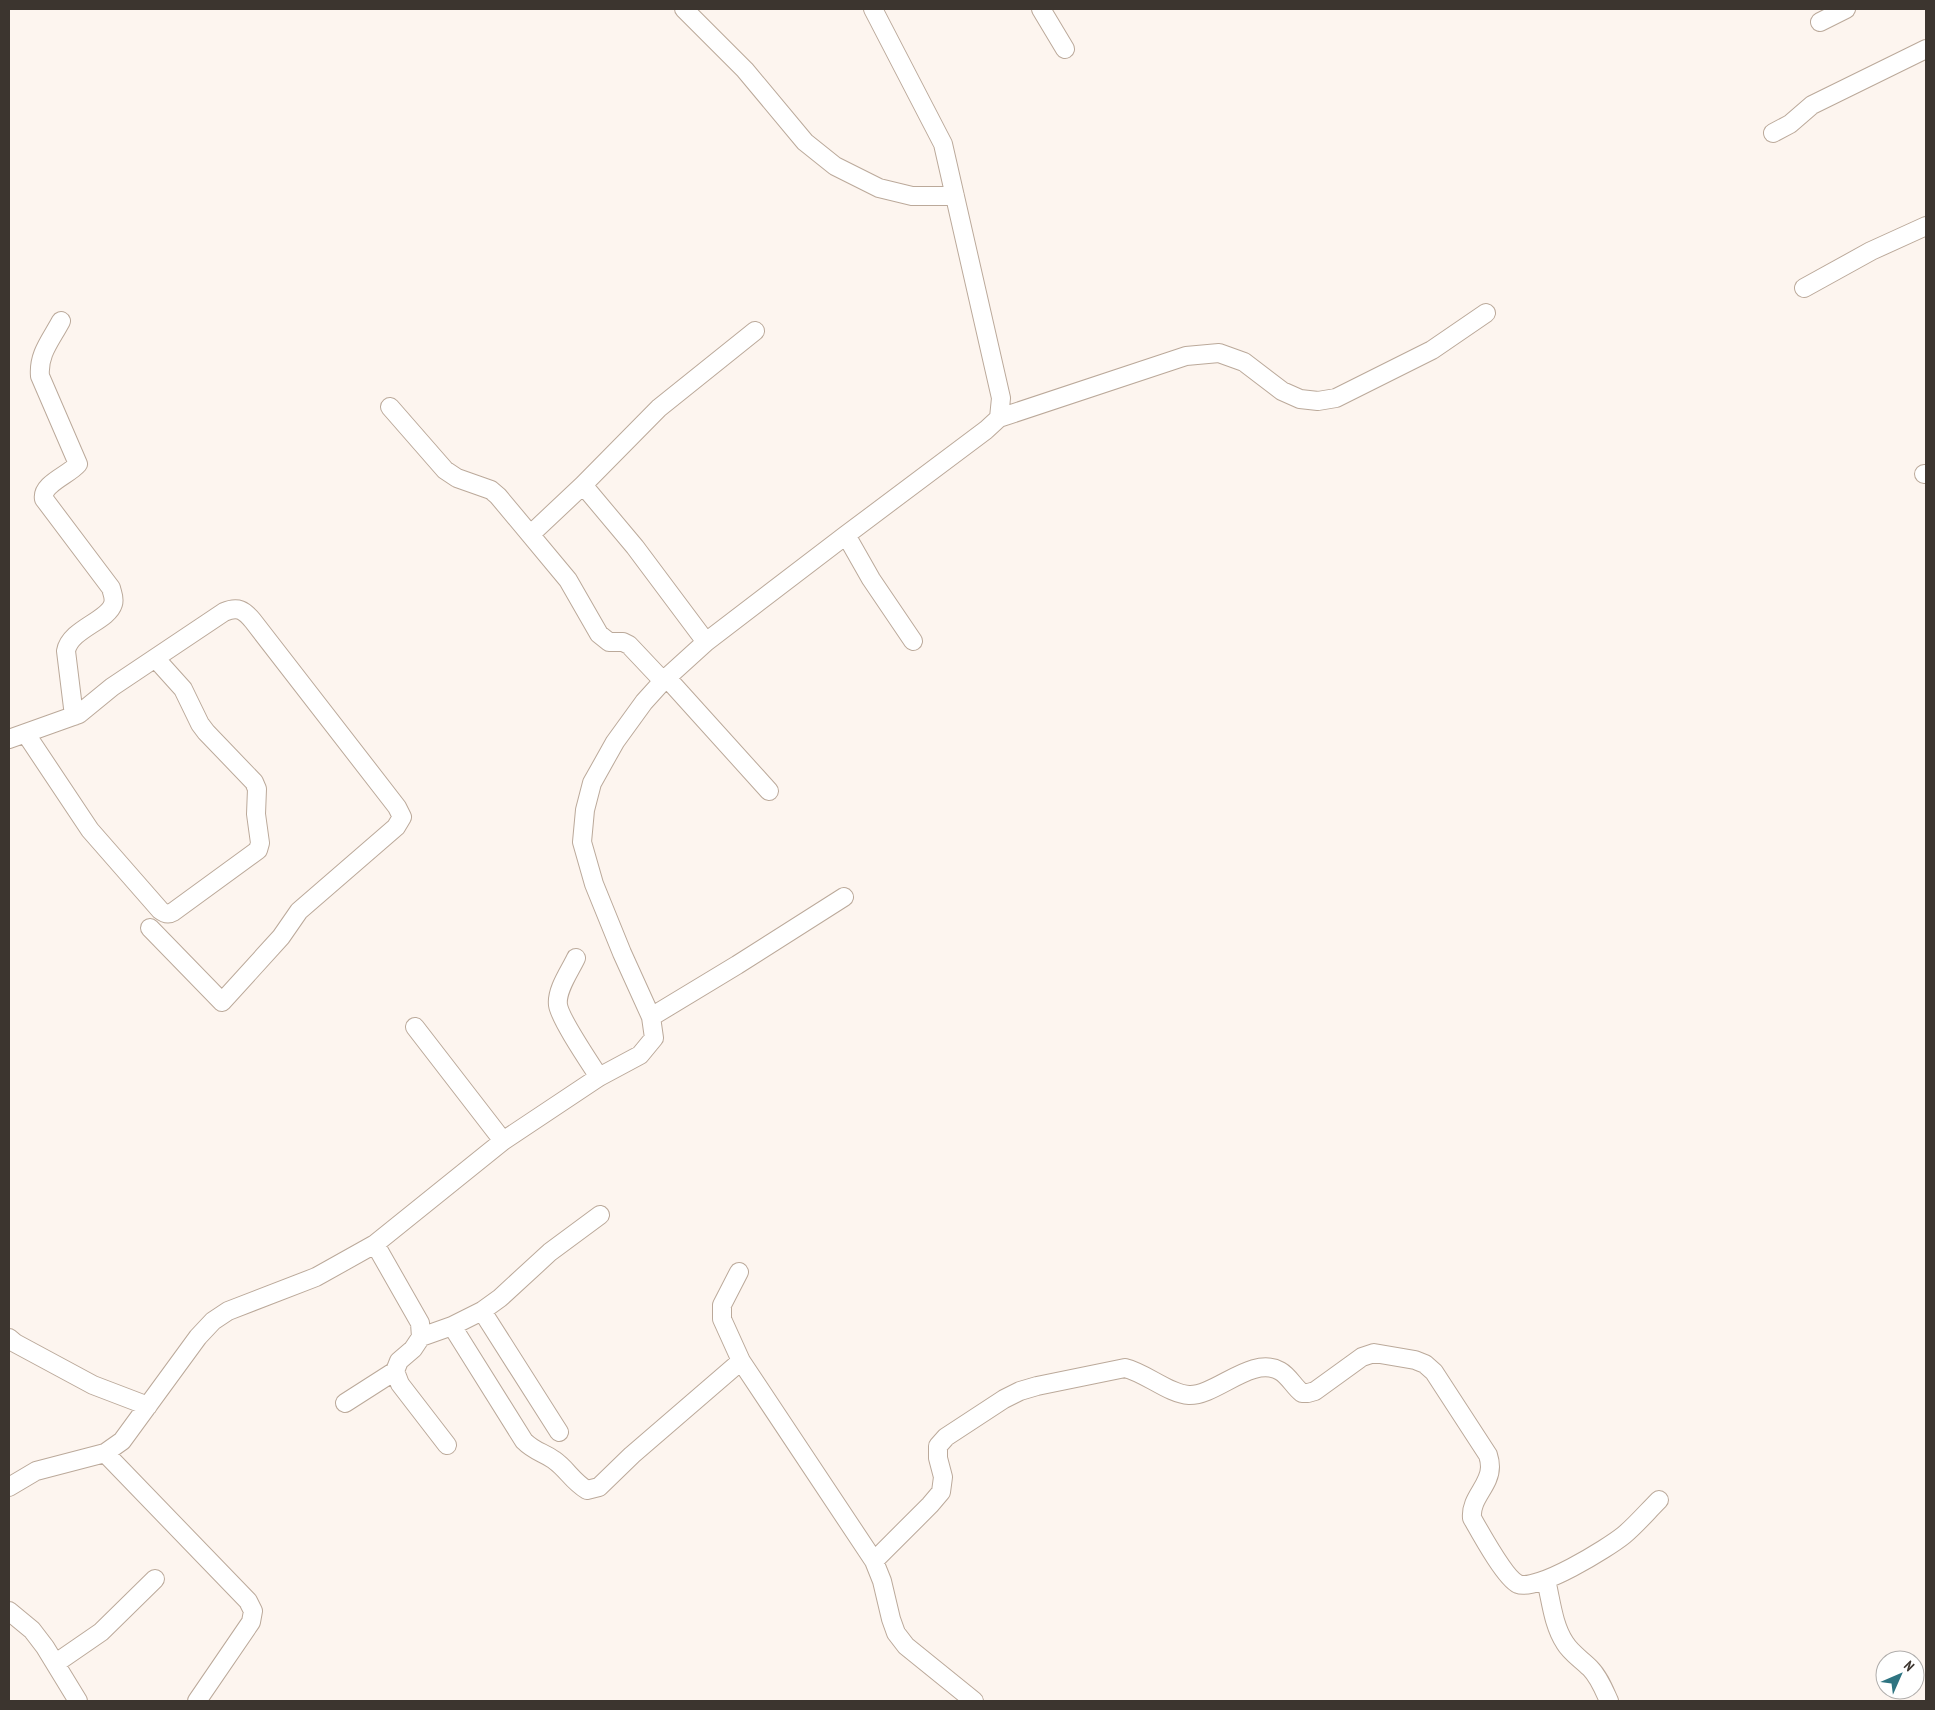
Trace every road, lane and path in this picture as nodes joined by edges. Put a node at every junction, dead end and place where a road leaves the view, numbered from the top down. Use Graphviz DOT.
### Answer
graph roads {
  1 [pos="684,9"];
  2 [pos="873,9"];
  3 [pos="1041,9"];
  4 [pos="1846,9"];
  5 [pos="1820,22"];
  6 [pos="1065,49"];
  7 [pos="1926,49"];
  8 [pos="1773,133"];
  9 [pos="955,196"];
  10 [pos="1926,226"];
  11 [pos="1804,288"];
  12 [pos="1486,313"];
  13 [pos="62,321"];
  14 [pos="755,332"];
  15 [pos="390,407"];
  16 [pos="999,418"];
  17 [pos="583,486"];
  18 [pos="531,534"];
  19 [pos="846,535"];
  20 [pos="913,641"];
  21 [pos="706,642"];
  22 [pos="156,659"];
  23 [pos="665,679"];
  24 [pos="74,716"];
  25 [pos="26,734"];
  26 [pos="9,739"];
  27 [pos="769,791"];
  28 [pos="844,898"];
  29 [pos="150,928"];
  30 [pos="576,958"];
  31 [pos="651,1017"];
  32 [pos="415,1026"];
  33 [pos="599,1077"];
  34 [pos="503,1141"];
  35 [pos="600,1216"];
  36 [pos="375,1244"];
  37 [pos="738,1272"];
  38 [pos="482,1312"];
  39 [pos="452,1326"];
  40 [pos="421,1337"];
  41 [pos="9,1338"];
  42 [pos="741,1361"];
  43 [pos="395,1371"];
  44 [pos="345,1403"];
  45 [pos="148,1406"];
  46 [pos="559,1432"];
  47 [pos="447,1445"];
  48 [pos="105,1453"];
  49 [pos="9,1488"];
  50 [pos="1659,1500"];
  51 [pos="874,1561"];
  52 [pos="155,1579"];
  53 [pos="1546,1580"];
  54 [pos="9,1611"];
  55 [pos="56,1663"];
  56 [pos="78,1701"];
  57 [pos="197,1701"];
  58 [pos="974,1701"];
  59 [pos="1609,1701"];
  1 -- 9 [label="street"];
  2 -- 9 [label="street"];
  3 -- 6 [label="street"];
  4 -- 5 [label="street"];
  7 -- 8 [label="street"];
  9 -- 16 [label="street"];
  10 -- 11 [label="street"];
  12 -- 16 [label="street"];
  13 -- 24 [label="street"];
  14 -- 17 [label="street"];
  15 -- 18 [label="street"];
  16 -- 19 [label="street"];
  17 -- 18 [label="street"];
  17 -- 21 [label="street"];
  18 -- 23 [label="street"];
  19 -- 20 [label="street"];
  19 -- 21 [label="street"];
  21 -- 23 [label="street"];
  22 -- 24 [label="street"];
  22 -- 25 [label="street"];
  22 -- 29 [label="street"];
  23 -- 27 [label="street"];
  23 -- 31 [label="street"];
  24 -- 25 [label="street"];
  25 -- 26 [label="street"];
  28 -- 31 [label="street"];
  30 -- 33 [label="street"];
  31 -- 33 [label="street"];
  32 -- 34 [label="street"];
  33 -- 34 [label="street"];
  34 -- 36 [label="street"];
  35 -- 38 [label="street"];
  36 -- 40 [label="street"];
  36 -- 45 [label="street"];
  37 -- 42 [label="street"];
  38 -- 39 [label="street"];
  38 -- 46 [label="street"];
  39 -- 40 [label="street"];
  39 -- 42 [label="street"];
  40 -- 43 [label="street"];
  41 -- 45 [label="street"];
  42 -- 51 [label="street"];
  43 -- 44 [label="street"];
  43 -- 47 [label="street"];
  45 -- 48 [label="street"];
  48 -- 49 [label="street"];
  48 -- 57 [label="street"];
  50 -- 53 [label="street"];
  51 -- 53 [label="street"];
  51 -- 58 [label="street"];
  52 -- 55 [label="street"];
  53 -- 59 [label="street"];
  54 -- 55 [label="street"];
  55 -- 56 [label="street"];
}
